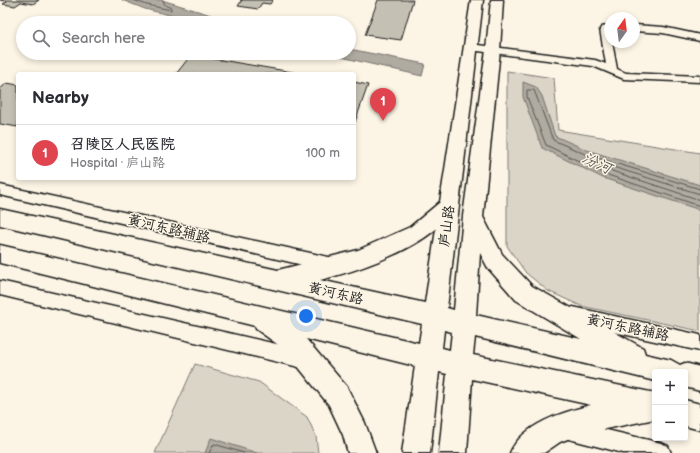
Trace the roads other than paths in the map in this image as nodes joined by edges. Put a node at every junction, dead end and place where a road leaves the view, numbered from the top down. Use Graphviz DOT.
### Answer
graph roads {
  1 [pos="477,0"];
  2 [pos="496,0"];
  3 [pos="640,28"];
  4 [pos="700,38"];
  5 [pos="470,47"];
  6 [pos="608,48"];
  7 [pos="493,50"];
  8 [pos="612,70"];
  9 [pos="700,79"];
  10 [pos="0,190"];
  11 [pos="448,207"];
  12 [pos="473,216"];
  13 [pos="0,217"];
  14 [pos="0,254"];
  15 [pos="337,266"];
  16 [pos="277,280"];
  17 [pos="0,288"];
  18 [pos="555,311"];
  19 [pos="256,315"];
  20 [pos="434,317"];
  21 [pos="465,324"];
  22 [pos="700,342"];
  23 [pos="430,357"];
  24 [pos="308,360"];
  25 [pos="462,365"];
  26 [pos="657,369"];
  27 [pos="659,369"];
  28 [pos="688,376"];
  29 [pos="700,379"];
  30 [pos="652,406"];
  31 [pos="652,407"];
  32 [pos="688,414"];
  33 [pos="700,417"];
  34 [pos="559,428"];
  35 [pos="362,453"];
  36 [pos="416,453"];
  37 [pos="453,453"];
  38 [pos="524,453"];
  39 [pos="661,453"];
  1 -- 5 [label="main road, 庐山路"];
  2 -- 7 [label="main road, 庐山路"];
  3 -- 4 [label="street"];
  5 -- 7 [label="street"];
  5 -- 11 [label="main road, 庐山路"];
  6 -- 8 [label="street"];
  7 -- 8 [label="street"];
  7 -- 12 [label="main road, 庐山路"];
  8 -- 9 [label="street"];
  10 -- 15 [label="street, 黄河东路辅路"];
  11 -- 15 [label="main road"];
  11 -- 20 [label="main road, 庐山路"];
  12 -- 18 [label="main road"];
  12 -- 21 [label="main road, 庐山路"];
  13 -- 16 [label="main road, 黄河东路"];
  14 -- 19 [label="main road"];
  15 -- 16 [label="main road"];
  16 -- 20 [label="main road, 黄河东路"];
  17 -- 24 [label="street"];
  18 -- 22 [label="street, 黄河东路辅路"];
  18 -- 27 [label="main road"];
  19 -- 23 [label="main road"];
  19 -- 24 [label="main road"];
  20 -- 21 [label="main road, 黄河东路"];
  20 -- 23 [label="main road, 庐山路"];
  21 -- 25 [label="main road, 庐山路"];
  21 -- 26 [label="main road, 黄河东路"];
  23 -- 25 [label="main road"];
  23 -- 36 [label="main road, 庐山路"];
  24 -- 35 [label="main road"];
  25 -- 30 [label="main road"];
  25 -- 37 [label="main road, 庐山路"];
  28 -- 29 [label="main road"];
  31 -- 34 [label="main road"];
  32 -- 33 [label="main road"];
  34 -- 38 [label="main road"];
  34 -- 39 [label="street"];
}
